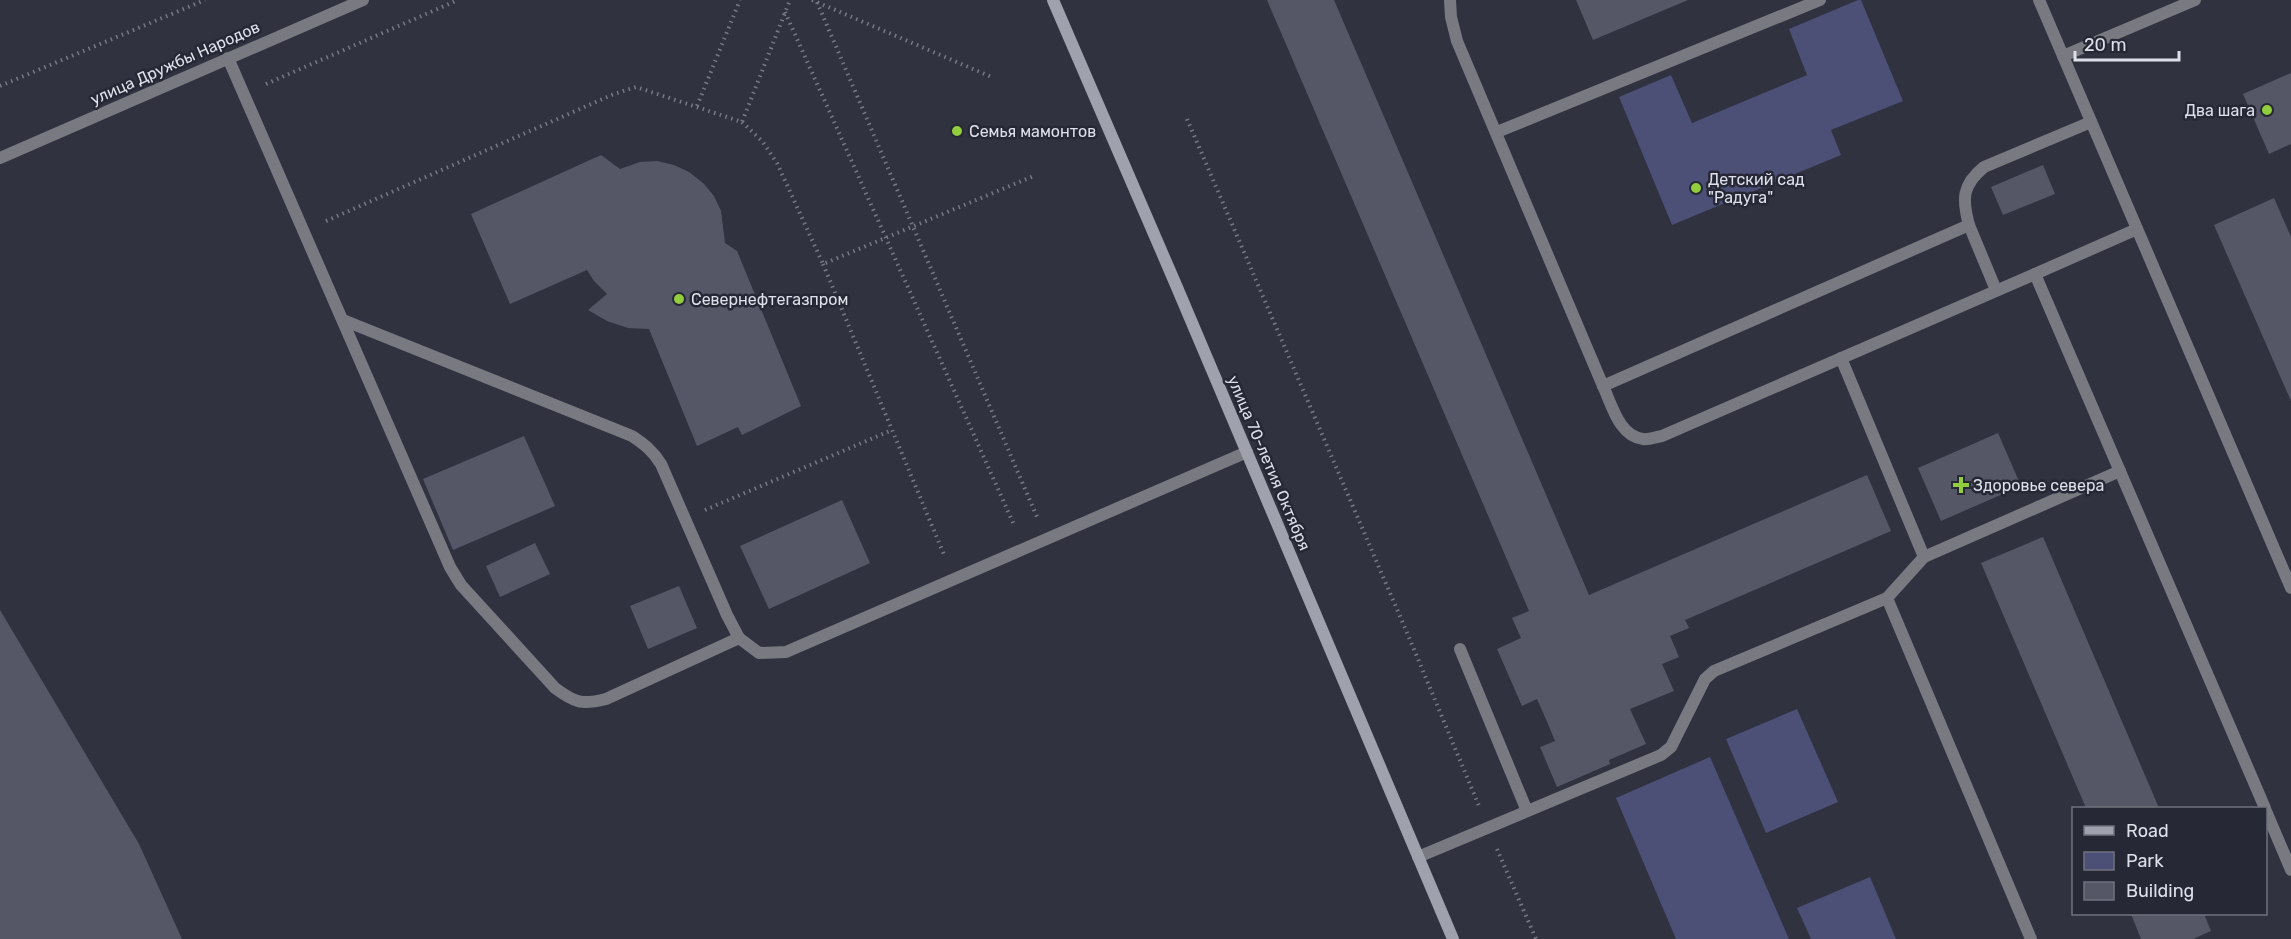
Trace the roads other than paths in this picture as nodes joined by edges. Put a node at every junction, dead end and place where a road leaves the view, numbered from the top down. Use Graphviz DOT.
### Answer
graph roads {
  1 [pos="363,0"];
  2 [pos="1053,0"];
  3 [pos="1450,0"];
  4 [pos="1820,0"];
  5 [pos="2039,0"];
  6 [pos="2195,0"];
  7 [pos="2063,56"];
  8 [pos="228,58"];
  9 [pos="2091,122"];
  10 [pos="1497,132"];
  11 [pos="0,158"];
  12 [pos="1968,225"];
  13 [pos="2137,229"];
  14 [pos="2035,274"];
  15 [pos="1996,290"];
  16 [pos="343,320"];
  17 [pos="1841,358"];
  18 [pos="1604,386"];
  19 [pos="1246,452"];
  20 [pos="2120,471"];
  21 [pos="1924,557"];
  22 [pos="2291,588"];
  23 [pos="1887,598"];
  24 [pos="739,638"];
  25 [pos="1460,649"];
  26 [pos="2264,807"];
  27 [pos="1527,811"];
  28 [pos="2267,815"];
  29 [pos="1418,857"];
  30 [pos="2291,870"];
  31 [pos="1453,939"];
  32 [pos="2031,939"];
  1 -- 8 [label="street, улица Дружбы Народов"];
  2 -- 19 [label="main road, улица 70-летия Октября"];
  3 -- 10 [label="street"];
  4 -- 10 [label="street"];
  5 -- 7 [label="street"];
  6 -- 7 [label="street"];
  7 -- 9 [label="street"];
  8 -- 11 [label="street, улица Дружбы Народов"];
  8 -- 16 [label="street"];
  9 -- 12 [label="street"];
  9 -- 13 [label="street"];
  10 -- 18 [label="street"];
  12 -- 15 [label="street"];
  12 -- 18 [label="street"];
  13 -- 14 [label="street"];
  13 -- 22 [label="street"];
  14 -- 15 [label="street"];
  14 -- 20 [label="street"];
  15 -- 17 [label="street"];
  16 -- 24 [label="street"];
  16 -- 24 [label="street"];
  17 -- 18 [label="street"];
  17 -- 21 [label="street"];
  19 -- 24 [label="street"];
  19 -- 29 [label="main road, улица 70-летия Октября"];
  20 -- 21 [label="street"];
  20 -- 26 [label="street"];
  21 -- 23 [label="street"];
  23 -- 27 [label="street"];
  23 -- 32 [label="street"];
  25 -- 27 [label="street"];
  27 -- 29 [label="street"];
  28 -- 30 [label="street"];
  29 -- 31 [label="main road, улица 70-летия Октября"];
}
